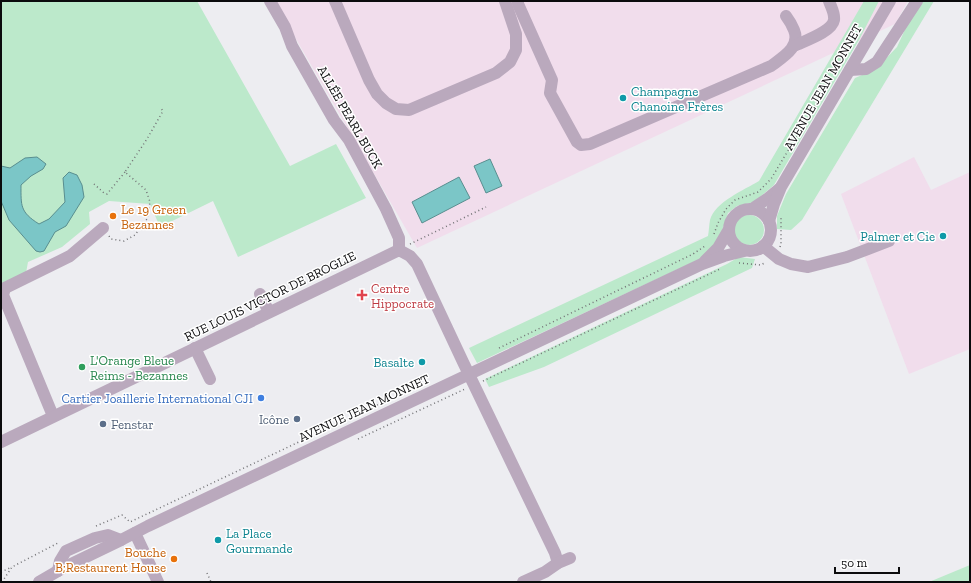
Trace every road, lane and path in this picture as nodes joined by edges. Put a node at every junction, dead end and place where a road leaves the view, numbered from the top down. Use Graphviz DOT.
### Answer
graph roads {
  1 [pos="270,1"];
  2 [pos="335,1"];
  3 [pos="505,1"];
  4 [pos="518,1"];
  5 [pos="829,1"];
  6 [pos="890,1"];
  7 [pos="894,1"];
  8 [pos="917,1"];
  9 [pos="786,16"];
  10 [pos="871,32"];
  11 [pos="794,46"];
  12 [pos="850,70"];
  13 [pos="831,79"];
  14 [pos="160,107"];
  15 [pos="125,172"];
  16 [pos="94,184"];
  17 [pos="781,187"];
  18 [pos="486,207"];
  19 [pos="752,209"];
  20 [pos="769,221"];
  21 [pos="103,228"];
  22 [pos="728,231"];
  23 [pos="713,235"];
  24 [pos="889,241"];
  25 [pos="705,245"];
  26 [pos="763,246"];
  27 [pos="399,250"];
  28 [pos="744,251"];
  29 [pos="702,264"];
  30 [pos="723,268"];
  31 [pos="260,294"];
  32 [pos="269,312"];
  33 [pos="195,348"];
  34 [pos="494,350"];
  35 [pos="210,379"];
  36 [pos="472,379"];
  37 [pos="378,405"];
  38 [pos="53,416"];
  39 [pos="357,439"];
  40 [pos="1,442"];
  41 [pos="95,527"];
  42 [pos="135,533"];
  43 [pos="61,542"];
  44 [pos="570,558"];
  45 [pos="558,563"];
  46 [pos="12,566"];
  47 [pos="1,572"];
  48 [pos="207,573"];
  49 [pos="2,582"];
  50 [pos="39,582"];
  51 [pos="158,582"];
  52 [pos="211,582"];
  53 [pos="523,582"];
  1 -- 27 [label="street, ALLÉE PEARL BUCK"];
  2 -- 3 [label="street"];
  4 -- 11 [label="street"];
  5 -- 11 [label="street"];
  6 -- 10 [label="street, AVENUE JEAN MONNET"];
  7 -- 10 [label="street"];
  8 -- 12 [label="street"];
  9 -- 11 [label="street"];
  10 -- 12 [label="street, AVENUE JEAN MONNET"];
  12 -- 17 [label="street, AVENUE JEAN MONNET"];
  13 -- 23 [label="path"];
  14 -- 15 [label="path"];
  15 -- 16 [label="path"];
  15 -- 21 [label="path"];
  17 -- 19 [label="street, AVENUE JEAN MONNET"];
  17 -- 20 [label="street, AVENUE JEAN MONNET"];
  18 -- 27 [label="path"];
  19 -- 20 [label="street"];
  19 -- 22 [label="street"];
  20 -- 26 [label="street"];
  21 -- 38 [label="street"];
  22 -- 28 [label="street"];
  22 -- 29 [label="street, AVENUE JEAN MONNET"];
  24 -- 26 [label="street"];
  25 -- 34 [label="path"];
  26 -- 28 [label="street"];
  27 -- 32 [label="street, RUE LOUIS VICTOR DE BROGLIE"];
  27 -- 36 [label="street"];
  28 -- 29 [label="street, AVENUE JEAN MONNET"];
  29 -- 36 [label="street, AVENUE JEAN MONNET"];
  30 -- 36 [label="path"];
  31 -- 32 [label="street"];
  32 -- 33 [label="street, RUE LOUIS VICTOR DE BROGLIE"];
  33 -- 35 [label="street"];
  33 -- 38 [label="street, RUE LOUIS VICTOR DE BROGLIE"];
  36 -- 39 [label="path"];
  36 -- 42 [label="street, AVENUE JEAN MONNET"];
  36 -- 45 [label="street"];
  37 -- 41 [label="path"];
  38 -- 40 [label="street, RUE LOUIS VICTOR DE BROGLIE"];
  42 -- 50 [label="street, AVENUE JEAN MONNET"];
  42 -- 51 [label="street"];
  43 -- 46 [label="path"];
  44 -- 45 [label="street"];
  45 -- 53 [label="street"];
  46 -- 47 [label="path"];
  46 -- 49 [label="path"];
  48 -- 52 [label="path"];
}
